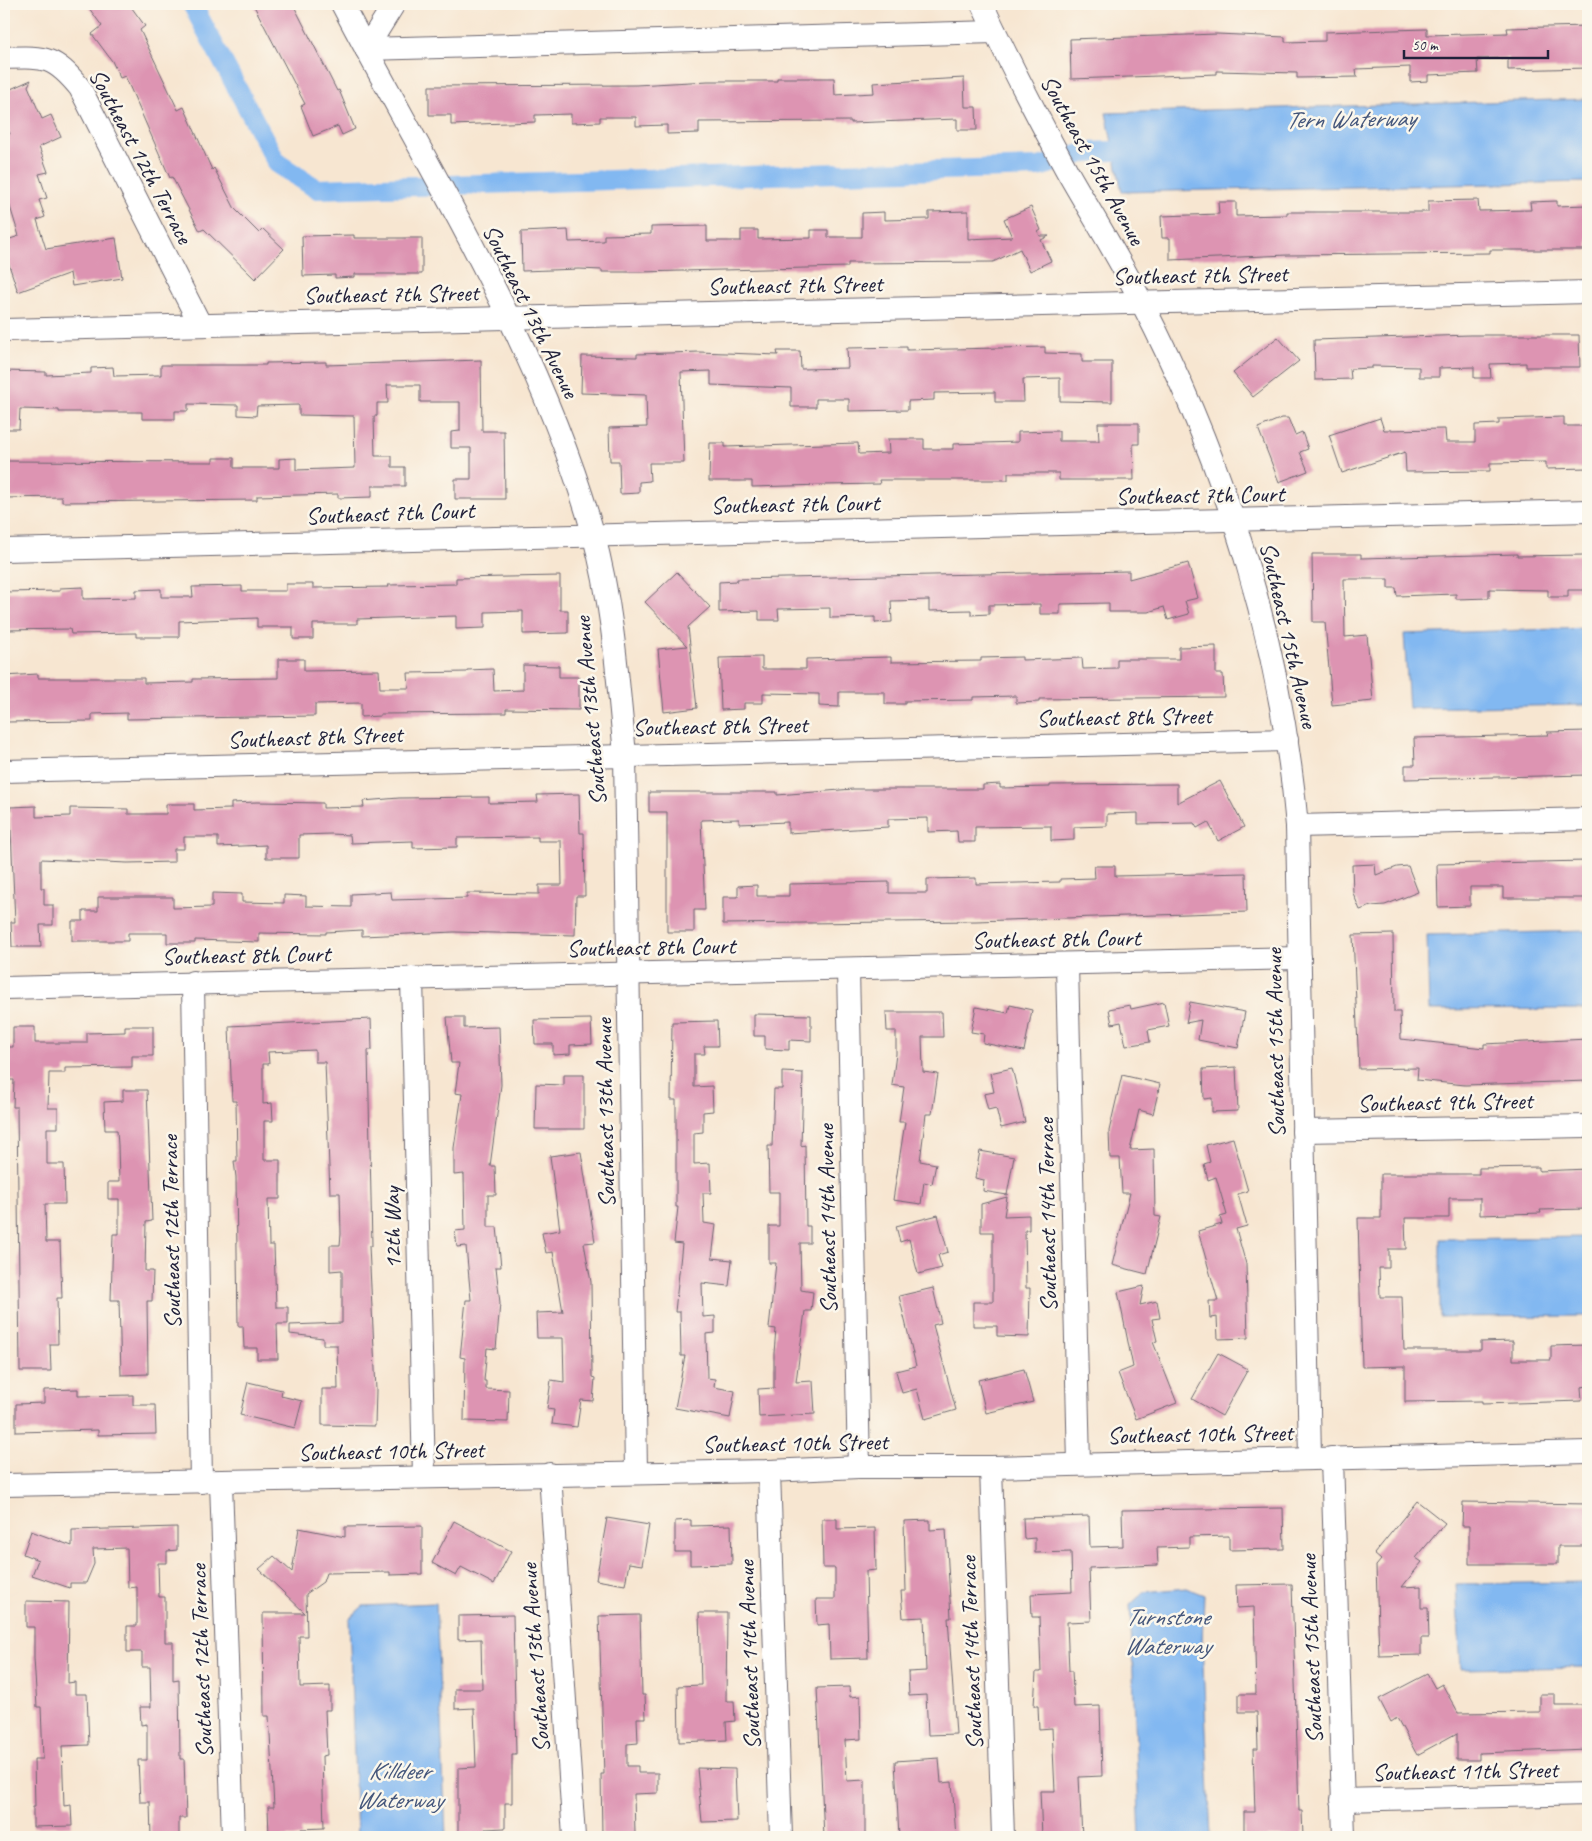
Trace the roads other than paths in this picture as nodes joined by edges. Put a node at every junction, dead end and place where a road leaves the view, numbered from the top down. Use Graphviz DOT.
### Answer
graph roads {
  1 [pos="342,4"];
  2 [pos="394,4"];
  3 [pos="982,4"];
  4 [pos="995,32"];
  5 [pos="366,50"];
  6 [pos="4,58"];
  7 [pos="1588,292"];
  8 [pos="1142,303"];
  9 [pos="508,318"];
  10 [pos="200,324"];
  11 [pos="4,330"];
  12 [pos="1588,511"];
  13 [pos="1235,520"];
  14 [pos="594,534"];
  15 [pos="4,550"];
  16 [pos="1287,740"];
  17 [pos="624,755"];
  18 [pos="4,771"];
  19 [pos="1588,819"];
  20 [pos="1297,826"];
  21 [pos="1300,958"];
  22 [pos="1067,965"];
  23 [pos="848,970"];
  24 [pos="629,974"];
  25 [pos="412,978"];
  26 [pos="193,982"];
  27 [pos="4,988"];
  28 [pos="1588,1126"];
  29 [pos="1303,1132"];
  30 [pos="1588,1452"];
  31 [pos="1321,1458"];
  32 [pos="1079,1464"];
  33 [pos="859,1467"];
  34 [pos="991,1467"];
  35 [pos="769,1471"];
  36 [pos="636,1472"];
  37 [pos="550,1474"];
  38 [pos="424,1476"];
  39 [pos="211,1482"];
  40 [pos="4,1485"];
  41 [pos="1588,1794"];
  42 [pos="1342,1800"];
  43 [pos="233,1837"];
  44 [pos="574,1837"];
  45 [pos="781,1837"];
  46 [pos="1003,1837"];
  47 [pos="1344,1837"];
  1 -- 5 [label="street, Southeast 13th Avenue"];
  2 -- 5 [label="street"];
  3 -- 4 [label="street, Southeast 15th Avenue"];
  4 -- 5 [label="street"];
  4 -- 8 [label="street, Southeast 15th Avenue"];
  5 -- 9 [label="street, Southeast 13th Avenue"];
  6 -- 10 [label="street, Southeast 12th Terrace"];
  7 -- 8 [label="street, Southeast 7th Street"];
  8 -- 9 [label="street, Southeast 7th Street"];
  8 -- 13 [label="street, Southeast 15th Avenue"];
  9 -- 10 [label="street, Southeast 7th Street"];
  9 -- 14 [label="street, Southeast 13th Avenue"];
  10 -- 11 [label="street, Southeast 7th Street"];
  12 -- 13 [label="street, Southeast 7th Court"];
  13 -- 14 [label="street, Southeast 7th Court"];
  13 -- 16 [label="street, Southeast 15th Avenue"];
  14 -- 15 [label="street, Southeast 7th Court"];
  14 -- 17 [label="street, Southeast 13th Avenue"];
  16 -- 17 [label="street, Southeast 8th Street"];
  16 -- 20 [label="street, Southeast 15th Avenue"];
  17 -- 18 [label="street, Southeast 8th Street"];
  17 -- 24 [label="street, Southeast 13th Avenue"];
  19 -- 20 [label="street"];
  20 -- 21 [label="street, Southeast 15th Avenue"];
  21 -- 22 [label="street, Southeast 8th Court"];
  21 -- 29 [label="street, Southeast 15th Avenue"];
  22 -- 23 [label="street, Southeast 8th Court"];
  22 -- 32 [label="street, Southeast 14th Terrace"];
  23 -- 24 [label="street, Southeast 8th Court"];
  23 -- 33 [label="street, Southeast 14th Avenue"];
  24 -- 25 [label="street, Southeast 8th Court"];
  24 -- 36 [label="street, Southeast 13th Avenue"];
  25 -- 26 [label="street, Southeast 8th Court"];
  25 -- 38 [label="street, 12th Way"];
  26 -- 27 [label="street, Southeast 8th Court"];
  26 -- 39 [label="street, Southeast 12th Terrace"];
  28 -- 29 [label="street, Southeast 9th Street"];
  29 -- 31 [label="street, Southeast 15th Avenue"];
  30 -- 31 [label="street, Southeast 10th Street"];
  31 -- 32 [label="street, Southeast 10th Street"];
  31 -- 42 [label="street, Southeast 15th Avenue"];
  32 -- 34 [label="street, Southeast 10th Street"];
  33 -- 34 [label="street, Southeast 10th Street"];
  33 -- 35 [label="street, Southeast 10th Street"];
  34 -- 46 [label="street, Southeast 14th Terrace"];
  35 -- 36 [label="street, Southeast 10th Street"];
  35 -- 45 [label="street, Southeast 14th Avenue"];
  36 -- 37 [label="street, Southeast 10th Street"];
  37 -- 38 [label="street, Southeast 10th Street"];
  37 -- 44 [label="street, Southeast 13th Avenue"];
  38 -- 39 [label="street, Southeast 10th Street"];
  39 -- 40 [label="street, Southeast 10th Street"];
  39 -- 43 [label="street, Southeast 12th Terrace"];
  41 -- 42 [label="street, Southeast 11th Street"];
  42 -- 47 [label="street, Southeast 15th Avenue"];
}
